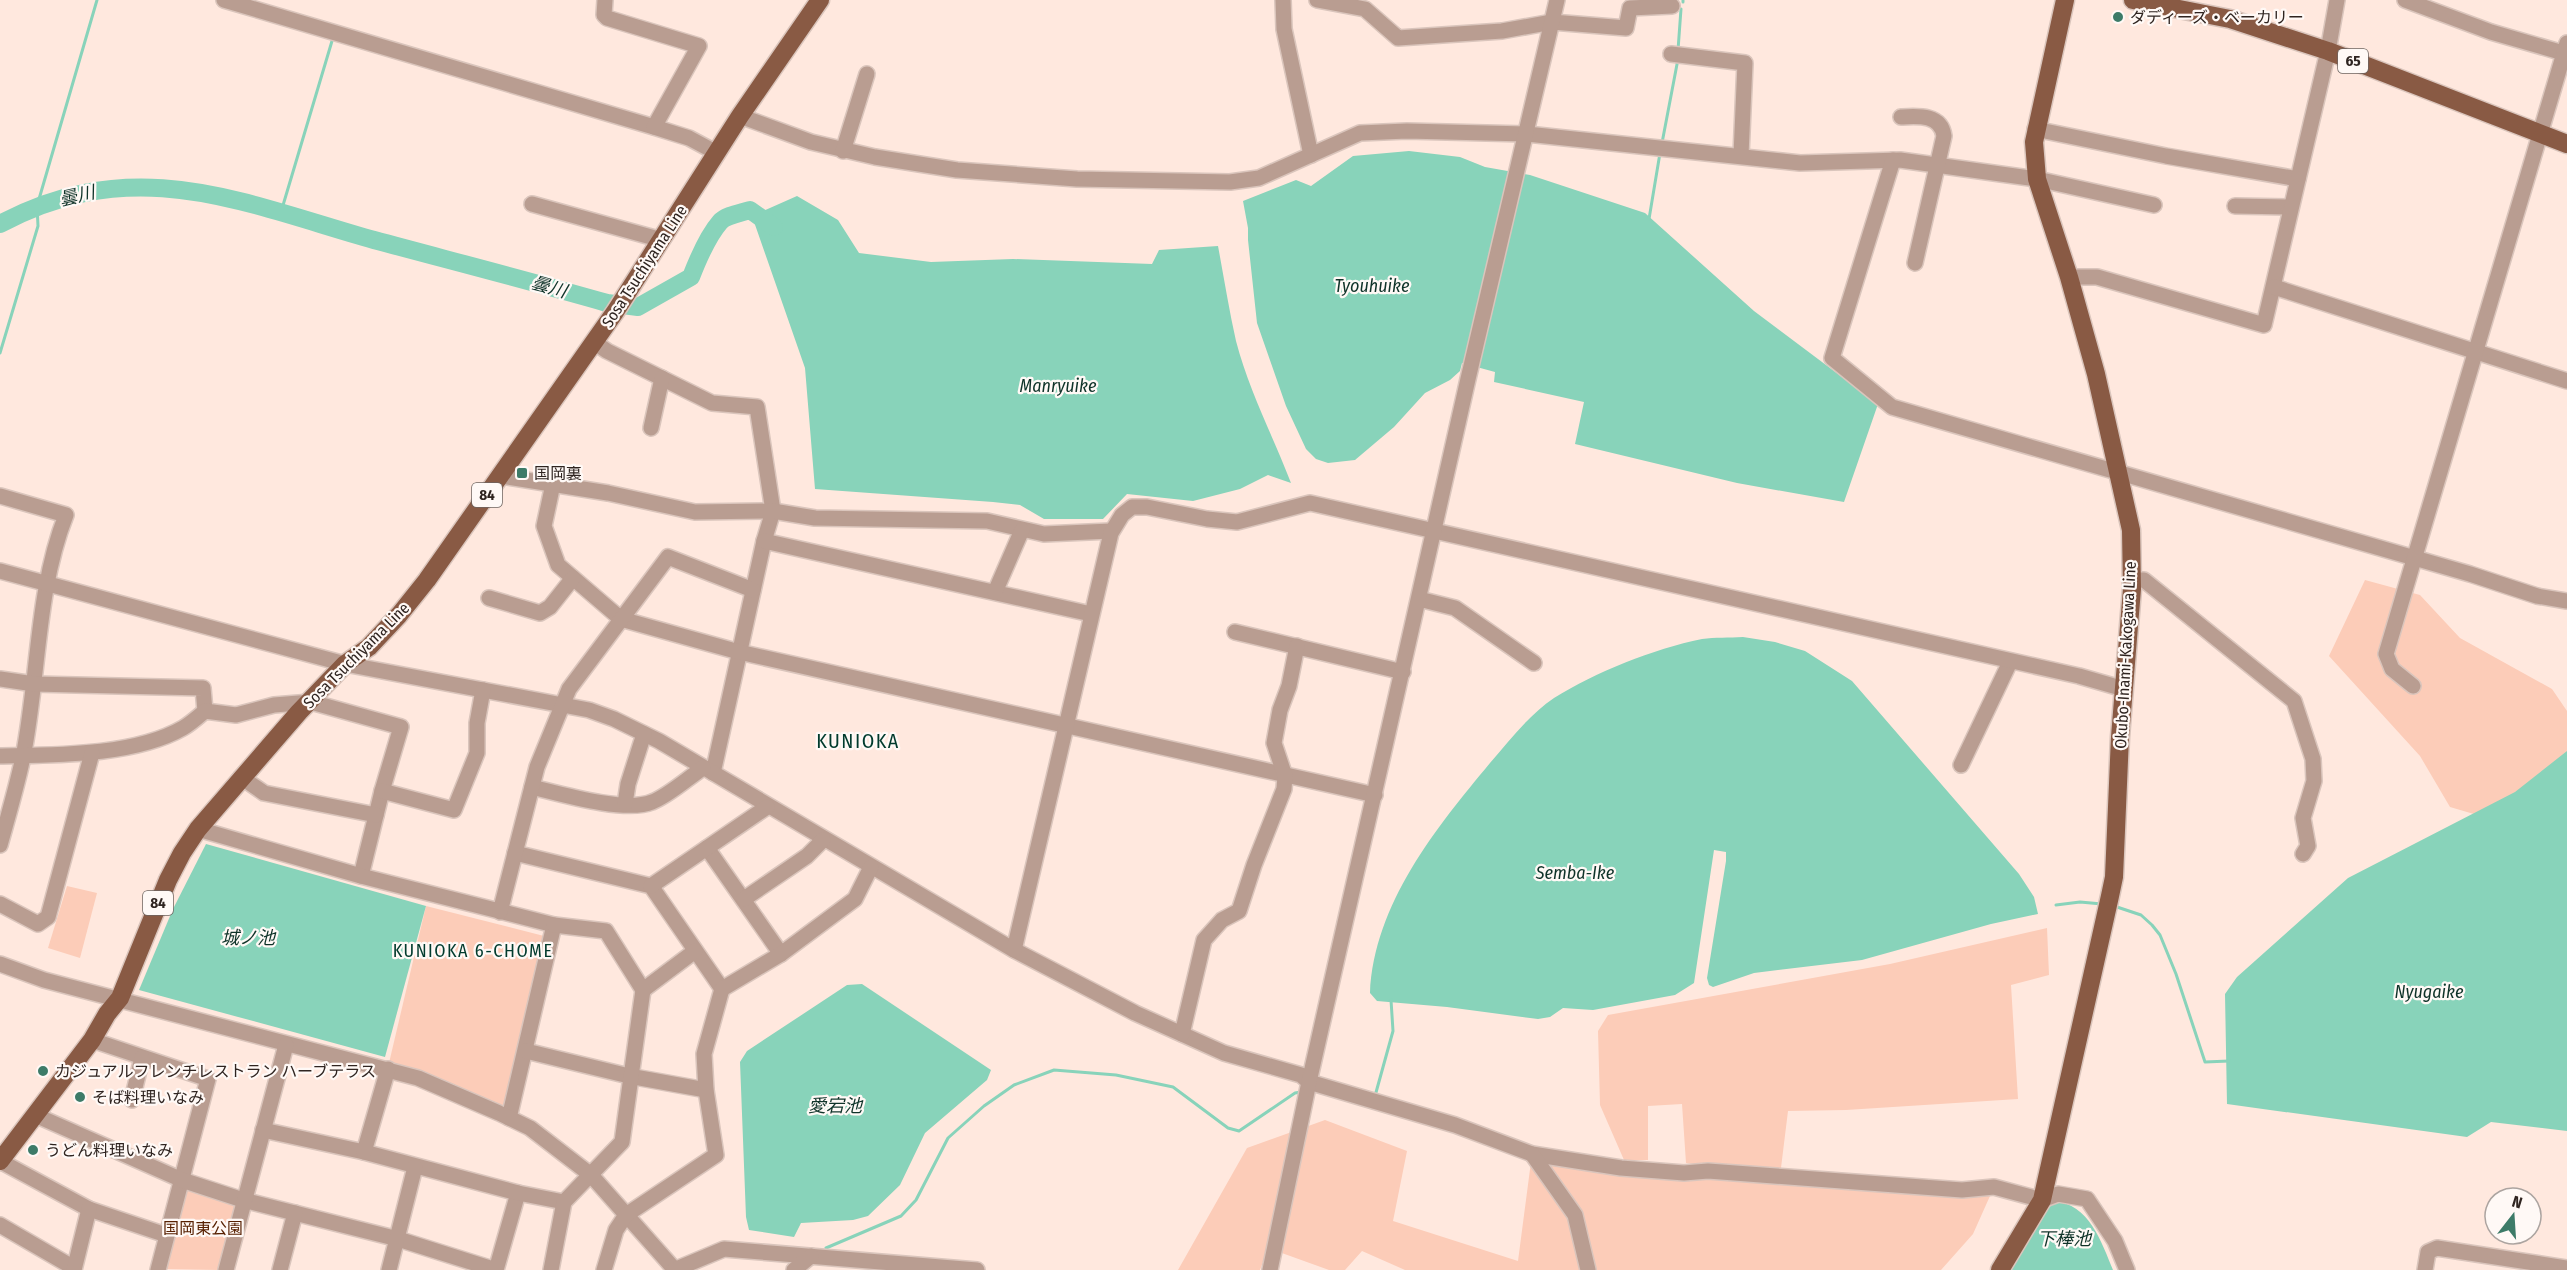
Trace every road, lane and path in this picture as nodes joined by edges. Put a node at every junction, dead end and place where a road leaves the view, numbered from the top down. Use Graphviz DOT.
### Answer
graph roads {
  1 [pos="224,0"];
  2 [pos="605,0"];
  3 [pos="820,0"];
  4 [pos="1283,0"];
  5 [pos="1317,0"];
  6 [pos="1557,0"];
  7 [pos="2065,0"];
  8 [pos="2133,0"];
  9 [pos="2337,0"];
  10 [pos="2405,0"];
  11 [pos="1672,6"];
  12 [pos="1552,22"];
  13 [pos="2566,50"];
  14 [pos="2328,51"];
  15 [pos="1671,54"];
  16 [pos="867,74"];
  17 [pos="740,116"];
  18 [pos="1901,117"];
  19 [pos="654,127"];
  20 [pos="2035,129"];
  21 [pos="1527,134"];
  22 [pos="2541,134"];
  23 [pos="2567,144"];
  24 [pos="843,151"];
  25 [pos="717,153"];
  26 [pos="1311,155"];
  27 [pos="1742,155"];
  28 [pos="1893,160"];
  29 [pos="1939,164"];
  30 [pos="2037,179"];
  31 [pos="2298,179"];
  32 [pos="532,204"];
  33 [pos="2154,205"];
  34 [pos="2235,206"];
  35 [pos="2291,207"];
  36 [pos="662,240"];
  37 [pos="1915,263"];
  38 [pos="2069,277"];
  39 [pos="2274,287"];
  40 [pos="594,342"];
  41 [pos="2475,352"];
  42 [pos="662,378"];
  43 [pos="2567,381"];
  44 [pos="651,428"];
  45 [pos="2119,474"];
  46 [pos="501,476"];
  47 [pos="553,484"];
  48 [pos="0,496"];
  49 [pos="773,511"];
  50 [pos="1022,530"];
  51 [pos="1111,531"];
  52 [pos="1435,531"];
  53 [pos="764,541"];
  54 [pos="2414,558"];
  55 [pos="0,571"];
  56 [pos="573,578"];
  57 [pos="2132,580"];
  58 [pos="48,584"];
  59 [pos="753,590"];
  60 [pos="995,592"];
  61 [pos="489,598"];
  62 [pos="1419,599"];
  63 [pos="2567,601"];
  64 [pos="1091,614"];
  65 [pos="621,619"];
  66 [pos="1235,632"];
  67 [pos="1297,646"];
  68 [pos="739,652"];
  69 [pos="2010,662"];
  70 [pos="1534,663"];
  71 [pos="345,664"];
  72 [pos="1403,672"];
  73 [pos="0,679"];
  74 [pos="34,684"];
  75 [pos="2413,686"];
  76 [pos="2124,689"];
  77 [pos="483,690"];
  78 [pos="311,702"];
  79 [pos="563,704"];
  80 [pos="205,711"];
  81 [pos="1067,726"];
  82 [pos="644,734"];
  83 [pos="92,753"];
  84 [pos="0,756"];
  85 [pos="23,756"];
  86 [pos="1961,765"];
  87 [pos="708,771"];
  88 [pos="1285,776"];
  89 [pos="241,777"];
  90 [pos="532,787"];
  91 [pos="382,791"];
  92 [pos="1375,795"];
  93 [pos="625,804"];
  94 [pos="767,807"];
  95 [pos="376,815"];
  96 [pos="198,829"];
  97 [pos="823,840"];
  98 [pos="0,845"];
  99 [pos="707,848"];
  100 [pos="515,853"];
  101 [pos="2303,854"];
  102 [pos="871,867"];
  103 [pos="361,876"];
  104 [pos="651,886"];
  105 [pos="744,899"];
  106 [pos="0,904"];
  107 [pos="500,912"];
  108 [pos="554,926"];
  109 [pos="1014,950"];
  110 [pos="695,951"];
  111 [pos="781,954"];
  112 [pos="0,964"];
  113 [pos="722,989"];
  114 [pos="643,990"];
  115 [pos="120,998"];
  116 [pos="1182,1034"];
  117 [pos="92,1040"];
  118 [pos="286,1045"];
  119 [pos="526,1051"];
  120 [pos="142,1058"];
  121 [pos="388,1070"];
  122 [pos="629,1076"];
  123 [pos="1308,1082"];
  124 [pos="706,1090"];
  125 [pos="132,1101"];
  126 [pos="35,1115"];
  127 [pos="509,1118"];
  128 [pos="263,1130"];
  129 [pos="364,1152"];
  130 [pos="1532,1154"];
  131 [pos="0,1161"];
  132 [pos="415,1167"];
  133 [pos="591,1175"];
  134 [pos="182,1180"];
  135 [pos="518,1193"];
  136 [pos="243,1200"];
  137 [pos="2042,1200"];
  138 [pos="564,1202"];
  139 [pos="89,1209"];
  140 [pos="296,1213"];
  141 [pos="626,1215"];
  142 [pos="0,1225"];
  143 [pos="166,1235"];
  144 [pos="398,1239"];
  145 [pos="811,1256"];
  146 [pos="2567,1268"];
  147 [pos="74,1269"];
  148 [pos="158,1270"];
  149 [pos="226,1270"];
  150 [pos="280,1270"];
  151 [pos="389,1270"];
  152 [pos="551,1270"];
  153 [pos="604,1270"];
  154 [pos="674,1270"];
  155 [pos="794,1270"];
  156 [pos="977,1270"];
  157 [pos="1270,1270"];
  158 [pos="1588,1270"];
  159 [pos="2000,1270"];
  160 [pos="2127,1270"];
  161 [pos="2425,1270"];
  1 -- 19 [label="street"];
  2 -- 19 [label="street"];
  3 -- 17 [label="main road, Sosa Tsuchiyama Line / 84"];
  4 -- 26 [label="street"];
  5 -- 12 [label="street"];
  6 -- 12 [label="street"];
  7 -- 20 [label="main road, Okubo-Inami-Kakogawa Line"];
  8 -- 14 [label="main road, 65"];
  9 -- 14 [label="street"];
  10 -- 13 [label="street"];
  11 -- 12 [label="street"];
  12 -- 21 [label="street"];
  13 -- 22 [label="street"];
  14 -- 22 [label="main road, 65"];
  14 -- 31 [label="street"];
  15 -- 27 [label="street"];
  16 -- 24 [label="street"];
  17 -- 24 [label="street"];
  17 -- 25 [label="main road, Sosa Tsuchiyama Line / 84"];
  18 -- 29 [label="street"];
  19 -- 25 [label="street"];
  20 -- 30 [label="main road, Okubo-Inami-Kakogawa Line"];
  20 -- 31 [label="street"];
  21 -- 26 [label="street"];
  21 -- 27 [label="street"];
  21 -- 52 [label="street"];
  22 -- 23 [label="main road, 65"];
  22 -- 41 [label="street"];
  24 -- 26 [label="street"];
  25 -- 36 [label="main road, Sosa Tsuchiyama Line / 84"];
  27 -- 28 [label="street"];
  28 -- 29 [label="street"];
  28 -- 45 [label="street"];
  29 -- 30 [label="street"];
  29 -- 37 [label="street"];
  30 -- 33 [label="street"];
  30 -- 38 [label="main road, Okubo-Inami-Kakogawa Line"];
  31 -- 35 [label="street"];
  32 -- 36 [label="street"];
  34 -- 35 [label="street"];
  35 -- 39 [label="street"];
  36 -- 40 [label="main road, Sosa Tsuchiyama Line / 84"];
  38 -- 39 [label="street"];
  38 -- 45 [label="main road, Okubo-Inami-Kakogawa Line"];
  39 -- 41 [label="street"];
  40 -- 42 [label="street"];
  40 -- 46 [label="main road, Sosa Tsuchiyama Line / 84"];
  41 -- 43 [label="street"];
  41 -- 54 [label="street"];
  42 -- 44 [label="street"];
  42 -- 49 [label="street"];
  45 -- 54 [label="street"];
  45 -- 57 [label="main road, Okubo-Inami-Kakogawa Line"];
  46 -- 47 [label="street"];
  46 -- 71 [label="main road, Sosa Tsuchiyama Line / 84"];
  47 -- 49 [label="street"];
  47 -- 56 [label="street"];
  48 -- 58 [label="street"];
  49 -- 50 [label="street"];
  49 -- 53 [label="street"];
  50 -- 51 [label="street"];
  50 -- 60 [label="street"];
  51 -- 52 [label="street"];
  51 -- 64 [label="street"];
  52 -- 62 [label="street"];
  52 -- 69 [label="street"];
  53 -- 59 [label="street"];
  53 -- 60 [label="street"];
  54 -- 63 [label="street"];
  54 -- 75 [label="street"];
  55 -- 58 [label="street"];
  56 -- 61 [label="street"];
  56 -- 65 [label="street"];
  57 -- 76 [label="main road, Okubo-Inami-Kakogawa Line"];
  57 -- 101 [label="street"];
  58 -- 71 [label="street"];
  58 -- 74 [label="street"];
  59 -- 65 [label="street"];
  59 -- 68 [label="street"];
  60 -- 64 [label="street"];
  62 -- 70 [label="street"];
  62 -- 72 [label="street"];
  64 -- 81 [label="street"];
  65 -- 68 [label="street"];
  65 -- 79 [label="street"];
  66 -- 67 [label="street"];
  67 -- 72 [label="street"];
  67 -- 88 [label="street"];
  68 -- 81 [label="street"];
  68 -- 87 [label="street"];
  69 -- 76 [label="street"];
  69 -- 86 [label="street"];
  71 -- 77 [label="street"];
  71 -- 78 [label="main road, Sosa Tsuchiyama Line / 84"];
  72 -- 92 [label="street"];
  73 -- 74 [label="street"];
  74 -- 80 [label="street"];
  74 -- 85 [label="street"];
  76 -- 137 [label="main road, Okubo-Inami-Kakogawa Line"];
  77 -- 79 [label="street"];
  77 -- 91 [label="street"];
  78 -- 80 [label="street"];
  78 -- 89 [label="main road, Sosa Tsuchiyama Line / 84"];
  78 -- 91 [label="street"];
  79 -- 82 [label="street"];
  79 -- 90 [label="street"];
  80 -- 83 [label="street"];
  81 -- 88 [label="street"];
  81 -- 109 [label="street"];
  82 -- 87 [label="street"];
  82 -- 93 [label="street"];
  83 -- 85 [label="street"];
  83 -- 106 [label="street"];
  84 -- 85 [label="street"];
  85 -- 98 [label="street"];
  87 -- 93 [label="street"];
  87 -- 94 [label="street"];
  88 -- 92 [label="street"];
  88 -- 116 [label="street"];
  89 -- 95 [label="street"];
  89 -- 96 [label="main road, Sosa Tsuchiyama Line / 84"];
  90 -- 93 [label="street"];
  90 -- 100 [label="street"];
  91 -- 95 [label="street"];
  92 -- 123 [label="street"];
  94 -- 97 [label="street"];
  94 -- 99 [label="street"];
  95 -- 103 [label="street"];
  96 -- 103 [label="street"];
  96 -- 115 [label="main road, Sosa Tsuchiyama Line / 84"];
  97 -- 102 [label="street"];
  97 -- 105 [label="street"];
  99 -- 104 [label="street"];
  99 -- 105 [label="street"];
  100 -- 104 [label="street"];
  100 -- 107 [label="street"];
  102 -- 109 [label="street"];
  102 -- 111 [label="street"];
  103 -- 107 [label="street"];
  104 -- 110 [label="street"];
  105 -- 111 [label="street"];
  107 -- 108 [label="street"];
  108 -- 114 [label="street"];
  108 -- 119 [label="street"];
  109 -- 116 [label="street"];
  110 -- 113 [label="street"];
  110 -- 114 [label="street"];
  111 -- 113 [label="street"];
  112 -- 115 [label="street"];
  113 -- 124 [label="street"];
  114 -- 122 [label="street"];
  115 -- 117 [label="main road, Sosa Tsuchiyama Line / 84"];
  115 -- 118 [label="street"];
  116 -- 123 [label="street"];
  117 -- 120 [label="street"];
  117 -- 126 [label="main road, Sosa Tsuchiyama Line / 84"];
  118 -- 121 [label="street"];
  118 -- 128 [label="street"];
  119 -- 122 [label="street"];
  119 -- 127 [label="street"];
  120 -- 125 [label="street"];
  120 -- 134 [label="street"];
  121 -- 127 [label="street"];
  121 -- 129 [label="street"];
  122 -- 124 [label="street"];
  122 -- 133 [label="street"];
  123 -- 130 [label="street"];
  123 -- 157 [label="street"];
  124 -- 141 [label="street"];
  126 -- 131 [label="main road, Sosa Tsuchiyama Line / 84"];
  126 -- 134 [label="street"];
  127 -- 133 [label="street"];
  128 -- 129 [label="street"];
  128 -- 136 [label="street"];
  129 -- 132 [label="street"];
  130 -- 137 [label="street"];
  130 -- 158 [label="street"];
  131 -- 139 [label="street"];
  132 -- 135 [label="street"];
  132 -- 144 [label="street"];
  133 -- 138 [label="street"];
  133 -- 141 [label="street"];
  134 -- 136 [label="street"];
  134 -- 143 [label="street"];
  135 -- 138 [label="street"];
  135 -- 144 [label="street"];
  136 -- 140 [label="street"];
  136 -- 149 [label="street"];
  137 -- 159 [label="main road, Okubo-Inami-Kakogawa Line"];
  137 -- 160 [label="street"];
  138 -- 152 [label="street"];
  139 -- 143 [label="street"];
  139 -- 147 [label="street"];
  140 -- 144 [label="street"];
  140 -- 150 [label="street"];
  141 -- 153 [label="street"];
  141 -- 154 [label="street"];
  142 -- 147 [label="street"];
  143 -- 148 [label="street"];
  144 -- 151 [label="street"];
  145 -- 154 [label="street"];
  145 -- 155 [label="street"];
  145 -- 156 [label="street"];
  146 -- 161 [label="street"];
}
